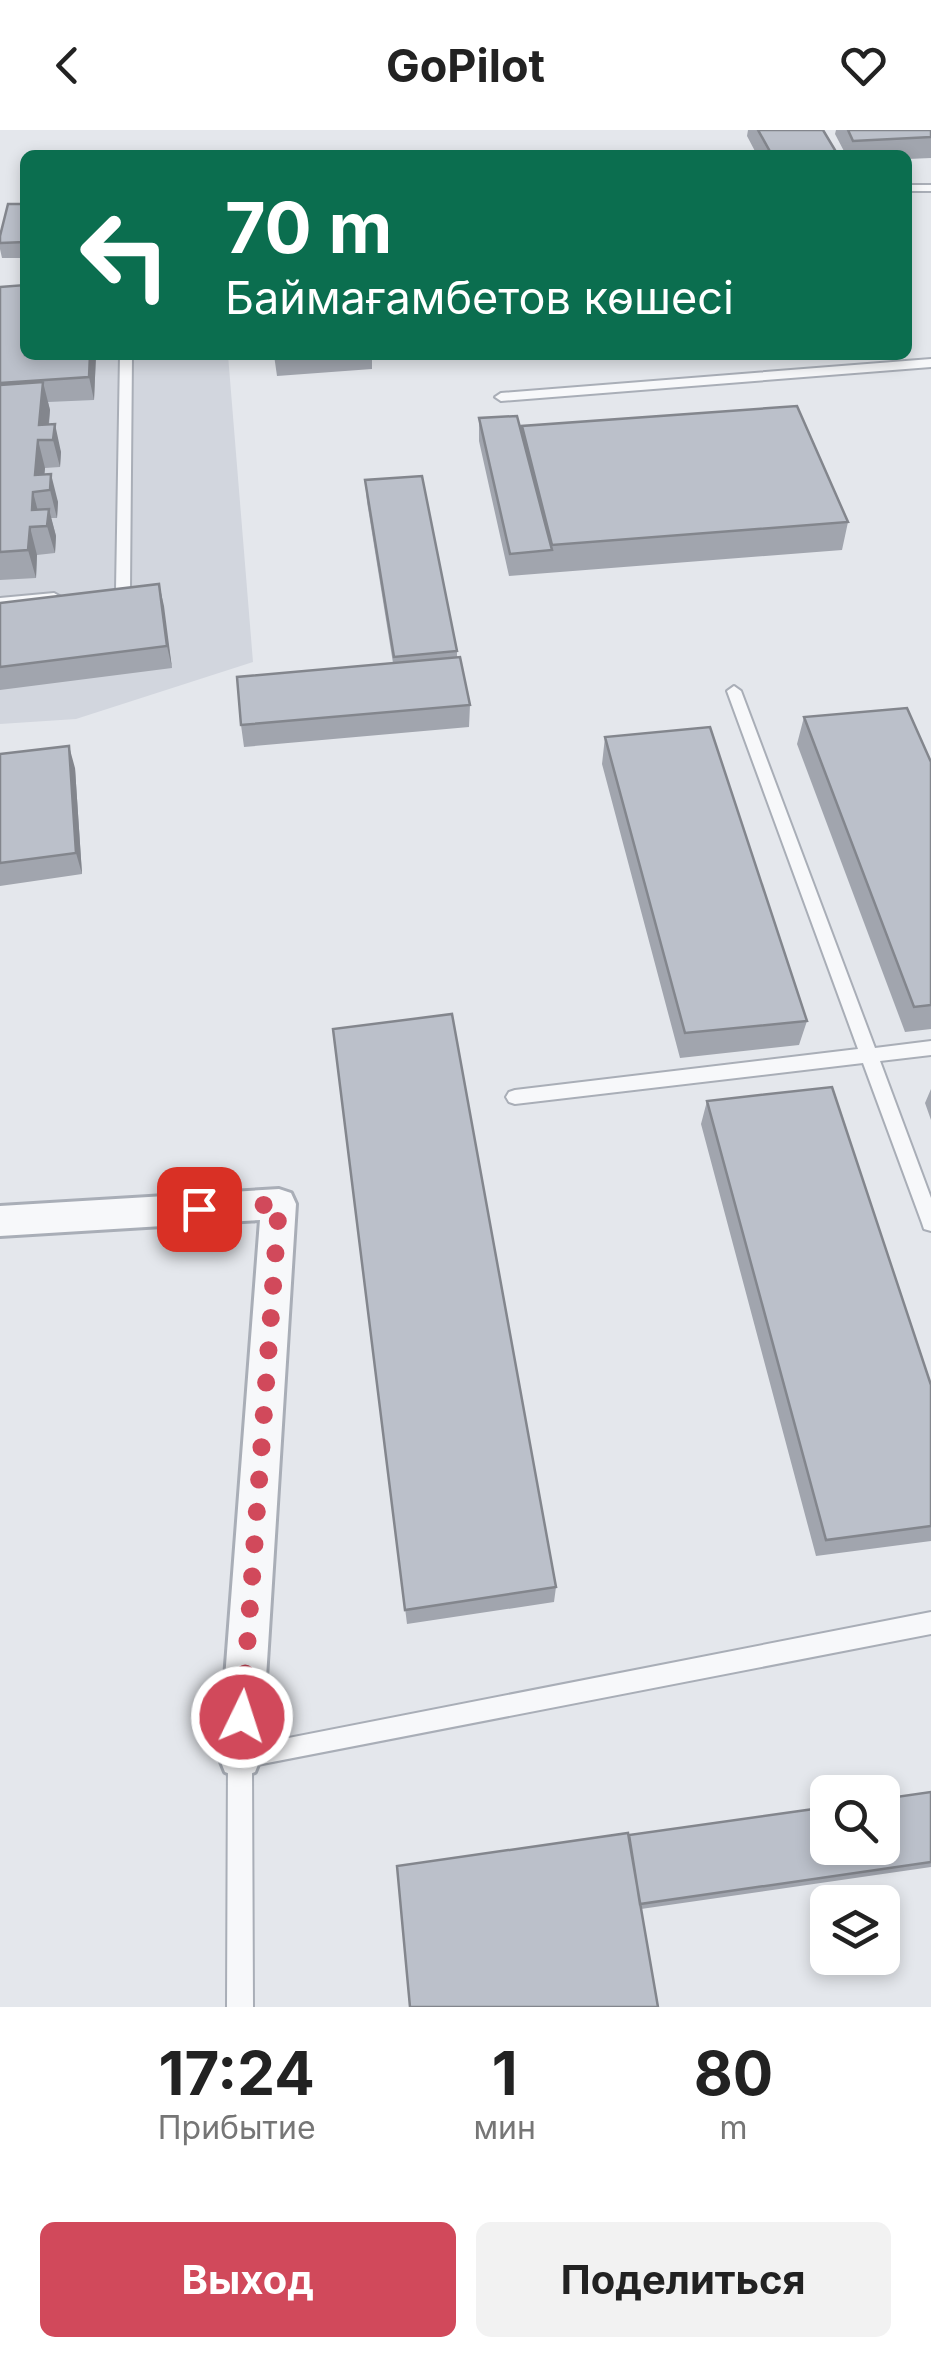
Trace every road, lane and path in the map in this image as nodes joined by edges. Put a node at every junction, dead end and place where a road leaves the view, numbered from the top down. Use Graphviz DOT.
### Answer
graph roads {
  1 [pos="126,360"];
  2 [pos="931,363"];
  3 [pos="501,397"];
  4 [pos="105,592"];
  5 [pos="70,595"];
  6 [pos="0,602"];
  7 [pos="734,691"];
  8 [pos="931,1048"];
  9 [pos="869,1056"];
  10 [pos="515,1097"];
  11 [pos="0,1221"];
  12 [pos="931,1223"];
  13 [pos="931,1623"];
  14 [pos="240,1756"];
  15 [pos="240,2007"];
  1 -- 4 [label="lane"];
  2 -- 3 [label="lane"];
  5 -- 6 [label="lane"];
  7 -- 9 [label="lane"];
  8 -- 9 [label="lane"];
  9 -- 10 [label="lane"];
  9 -- 12 [label="lane"];
  11 -- 14 [label="street"];
  13 -- 14 [label="lane"];
  14 -- 15 [label="lane"];
}
